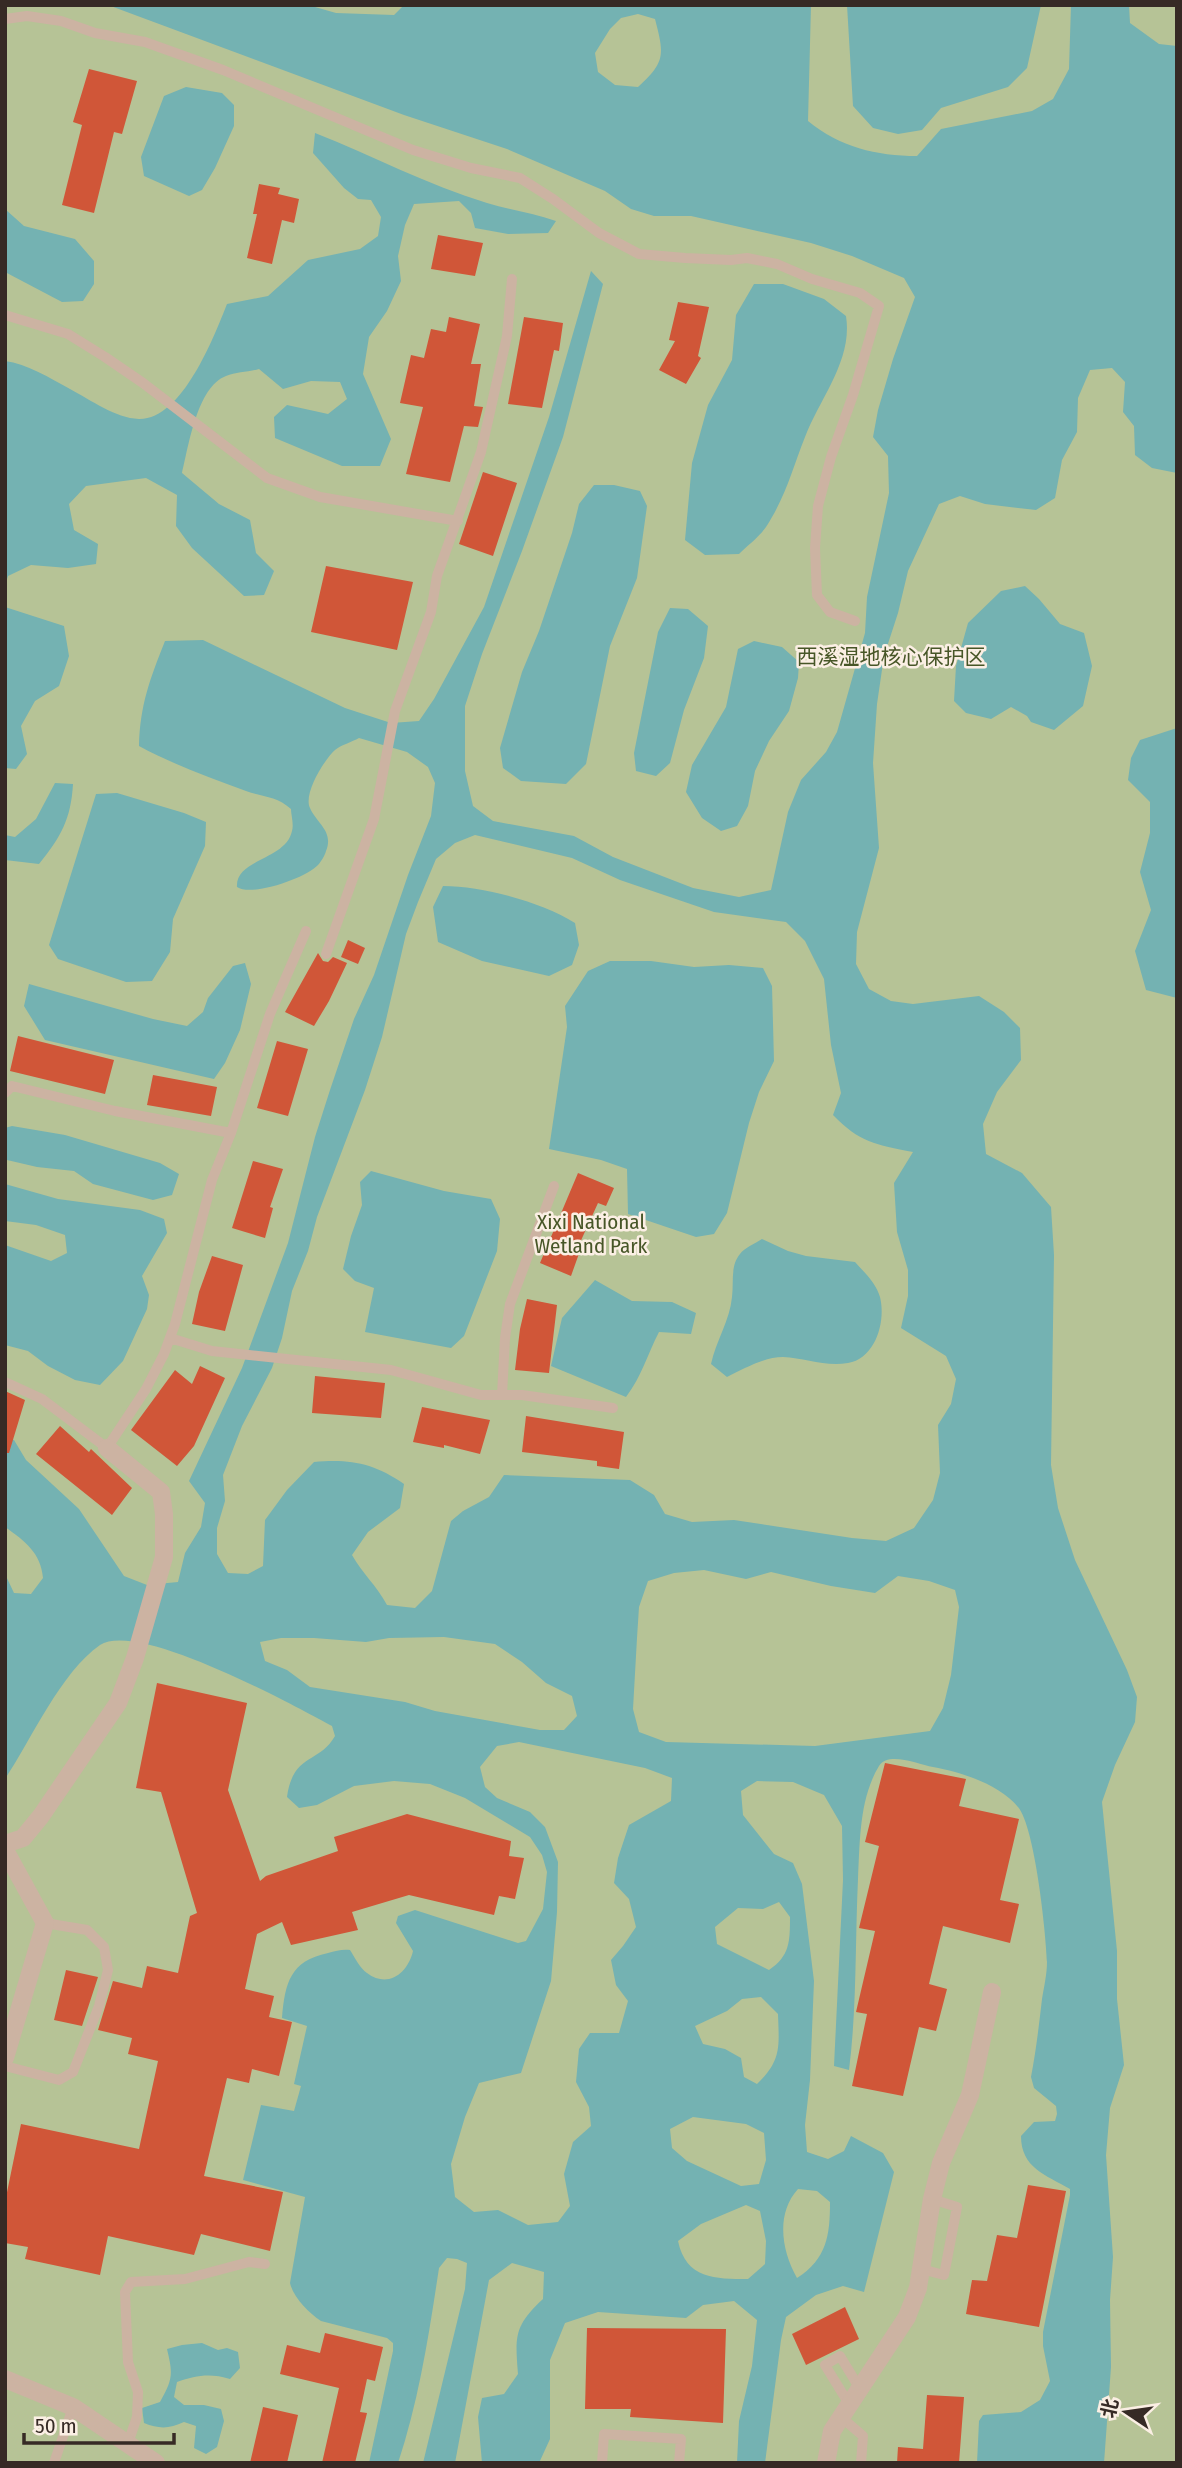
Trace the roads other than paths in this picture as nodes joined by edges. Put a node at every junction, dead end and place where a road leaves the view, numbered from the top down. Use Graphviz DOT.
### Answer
graph roads {
  1 [pos="5,19"];
  2 [pos="512,279"];
  3 [pos="5,315"];
  4 [pos="458,521"];
  5 [pos="855,621"];
  6 [pos="306,931"];
  7 [pos="326,954"];
  8 [pos="5,1093"];
  9 [pos="231,1133"];
  10 [pos="554,1186"];
  11 [pos="170,1338"];
  12 [pos="5,1382"];
  13 [pos="502,1395"];
  14 [pos="613,1408"];
  15 [pos="107,1448"];
  16 [pos="5,1844"];
  17 [pos="5,1850"];
  18 [pos="45,1923"];
  19 [pos="992,1992"];
  20 [pos="5,2059"];
  21 [pos="5,2066"];
  22 [pos="932,2199"];
  23 [pos="265,2264"];
  24 [pos="921,2269"];
  25 [pos="5,2379"];
  26 [pos="850,2404"];
  27 [pos="73,2407"];
  28 [pos="128,2443"];
  29 [pos="54,2463"];
  30 [pos="156,2463"];
  31 [pos="602,2463"];
  32 [pos="679,2463"];
  33 [pos="825,2463"];
  34 [pos="861,2463"];
  1 -- 5 [label="lane"];
  2 -- 4 [label="lane"];
  3 -- 4 [label="lane"];
  4 -- 7 [label="lane"];
  6 -- 9 [label="lane"];
  8 -- 9 [label="lane"];
  9 -- 11 [label="lane"];
  10 -- 13 [label="lane"];
  11 -- 13 [label="lane"];
  11 -- 15 [label="lane"];
  12 -- 15 [label="lane"];
  13 -- 14 [label="lane"];
  15 -- 16 [label="street"];
  17 -- 18 [label="street"];
  18 -- 20 [label="street"];
  18 -- 21 [label="lane"];
  19 -- 22 [label="street"];
  22 -- 24 [label="street"];
  22 -- 24 [label="lane"];
  23 -- 28 [label="lane"];
  24 -- 26 [label="street"];
  25 -- 27 [label="street"];
  26 -- 33 [label="street"];
  26 -- 34 [label="lane"];
  27 -- 28 [label="street"];
  27 -- 29 [label="lane"];
  28 -- 30 [label="street"];
  31 -- 32 [label="lane"];
}
